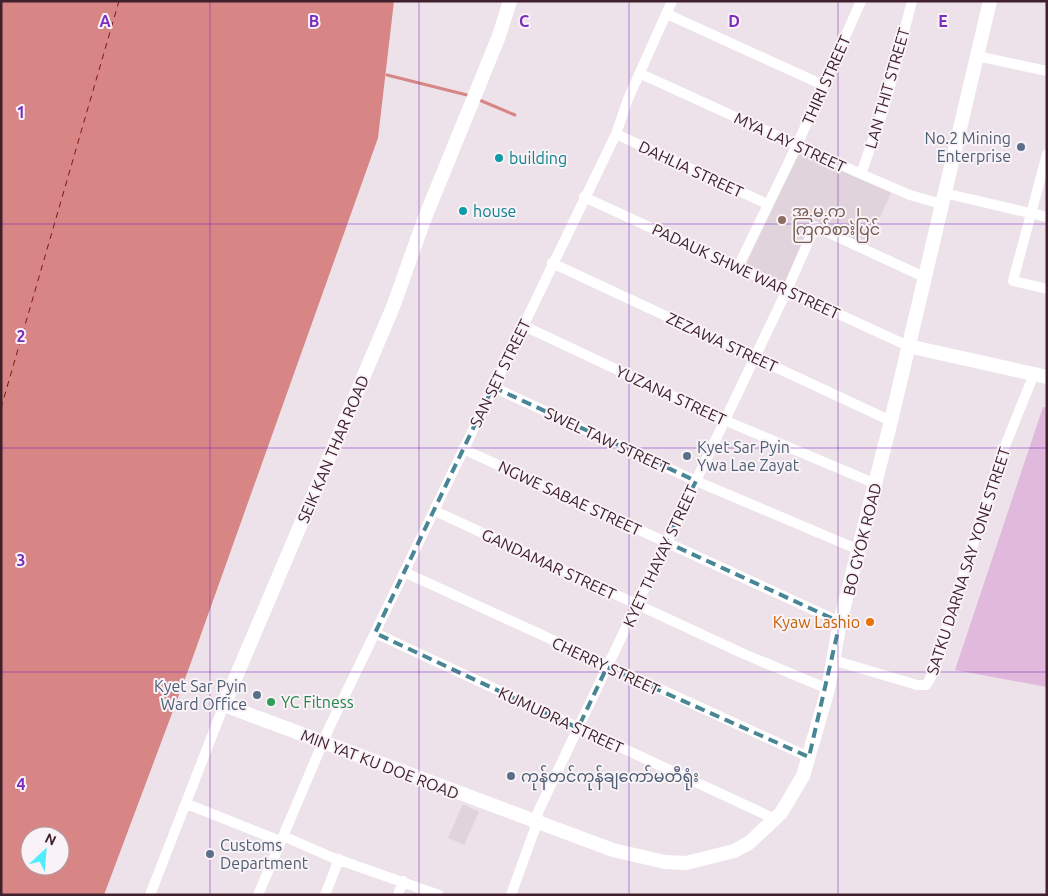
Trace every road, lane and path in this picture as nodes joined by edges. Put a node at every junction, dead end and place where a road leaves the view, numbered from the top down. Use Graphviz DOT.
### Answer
graph roads {
  1 [pos="510,1"];
  2 [pos="672,1"];
  3 [pos="861,1"];
  4 [pos="912,1"];
  5 [pos="990,1"];
  6 [pos="667,14"];
  7 [pos="977,56"];
  8 [pos="1047,71"];
  9 [pos="641,74"];
  10 [pos="823,85"];
  11 [pos="616,134"];
  12 [pos="797,145"];
  13 [pos="1047,154"];
  14 [pos="861,174"];
  15 [pos="584,197"];
  16 [pos="942,199"];
  17 [pos="767,204"];
  18 [pos="1030,213"];
  19 [pos="1047,217"];
  20 [pos="552,263"];
  21 [pos="738,267"];
  22 [pos="924,277"];
  23 [pos="1047,289"];
  24 [pos="787,290"];
  25 [pos="522,325"];
  26 [pos="908,346"];
  27 [pos="754,358"];
  28 [pos="1040,376"];
  29 [pos="493,387"];
  30 [pos="724,420"];
  31 [pos="891,421"];
  32 [pos="463,449"];
  33 [pos="696,481"];
  34 [pos="876,484"];
  35 [pos="434,512"];
  36 [pos="666,542"];
  37 [pos="859,550"];
  38 [pos="404,572"];
  39 [pos="638,605"];
  40 [pos="840,622"];
  41 [pos="375,633"];
  42 [pos="833,660"];
  43 [pos="607,667"];
  44 [pos="828,689"];
  45 [pos="224,705"];
  46 [pos="578,728"];
  47 [pos="325,743"];
  48 [pos="809,758"];
  49 [pos="187,804"];
  50 [pos="775,819"];
  51 [pos="537,823"];
  52 [pos="281,839"];
  53 [pos="339,859"];
  54 [pos="403,881"];
  55 [pos="150,895"];
  56 [pos="258,895"];
  57 [pos="325,895"];
  58 [pos="398,895"];
  59 [pos="439,895"];
  60 [pos="511,895"];
  1 -- 45 [label="street, SEIK KAN THAR ROAD"];
  2 -- 6 [label="street, SAN SET STREET"];
  3 -- 10 [label="street, THIRI STREET"];
  4 -- 14 [label="street, LAN THIT STREET"];
  5 -- 7 [label="street, BO GYOK ROAD"];
  6 -- 9 [label="street, SAN SET STREET"];
  6 -- 10 [label="street"];
  7 -- 8 [label="street"];
  7 -- 16 [label="street, BO GYOK ROAD"];
  9 -- 11 [label="street, SAN SET STREET"];
  9 -- 12 [label="street, MYA LAY STREET"];
  10 -- 12 [label="street, THIRI STREET"];
  11 -- 15 [label="street, SAN SET STREET"];
  11 -- 17 [label="street, DAHLIA STREET"];
  12 -- 14 [label="street, MYA LAY STREET"];
  12 -- 17 [label="street, THIRI STREET"];
  13 -- 18 [label="street"];
  14 -- 16 [label="street, MYA LAY STREET"];
  15 -- 20 [label="street, SAN SET STREET"];
  15 -- 21 [label="street, PADAUK SHWE WAR STREET"];
  16 -- 18 [label="street, MYA LAY STREET"];
  16 -- 22 [label="street, BO GYOK ROAD"];
  17 -- 21 [label="street, THIRI STREET"];
  18 -- 19 [label="street, MYA LAY STREET"];
  18 -- 23 [label="street"];
  20 -- 25 [label="street, SAN SET STREET"];
  20 -- 27 [label="street, ZEZAWA STREET"];
  21 -- 24 [label="street, PADAUK SHWE WAR STREET"];
  22 -- 24 [label="street"];
  22 -- 26 [label="street, BO GYOK ROAD"];
  24 -- 26 [label="street, PADAUK SHWE WAR STREET"];
  24 -- 27 [label="street, KYET THAYAY STREET"];
  25 -- 29 [label="street, SAN SET STREET"];
  25 -- 30 [label="street, YUZANA STREET"];
  26 -- 28 [label="street"];
  26 -- 31 [label="street, BO GYOK ROAD"];
  27 -- 30 [label="street, KYET THAYAY STREET"];
  27 -- 31 [label="street, ZEZAWA STREET"];
  28 -- 42 [label="street, SATKU DARNA SAY YONE STREET"];
  29 -- 32 [label="street, SAN SET STREET"];
  29 -- 33 [label="street, SWEL TAW STREET"];
  30 -- 33 [label="street, KYET THAYAY STREET"];
  30 -- 34 [label="street, YUZANA STREET"];
  31 -- 34 [label="street, BO GYOK ROAD"];
  32 -- 35 [label="street, SAN SET STREET"];
  32 -- 36 [label="street, NGWE SABAE STREET"];
  33 -- 36 [label="street, KYET THAYAY STREET"];
  33 -- 37 [label="street, SWEL TAW STREET"];
  34 -- 37 [label="street, BO GYOK ROAD"];
  35 -- 38 [label="street, SAN SET STREET"];
  35 -- 39 [label="street, GANDAMAR STREET"];
  36 -- 39 [label="street, KYET THAYAY STREET"];
  36 -- 40 [label="street, NGWE SABAE STREET"];
  37 -- 40 [label="street, BO GYOK ROAD"];
  38 -- 41 [label="street, SAN SET STREET"];
  38 -- 43 [label="street, CHERRY STREET"];
  39 -- 43 [label="street, KYET THAYAY STREET"];
  39 -- 44 [label="street, GANDAMAR STREET"];
  40 -- 42 [label="street, BO GYOK ROAD"];
  41 -- 46 [label="street, KUMUDRA STREET"];
  41 -- 47 [label="street, SAN SET STREET"];
  42 -- 44 [label="street, BO GYOK ROAD"];
  43 -- 46 [label="street, KYET THAYAY STREET"];
  43 -- 48 [label="street, CHERRY STREET"];
  44 -- 48 [label="street, BO GYOK ROAD"];
  45 -- 47 [label="street, MIN YAT KU DOE ROAD"];
  45 -- 49 [label="street, SEIK KAN THAR ROAD"];
  46 -- 50 [label="street, KUMUDRA STREET"];
  46 -- 51 [label="street, KYET THAYAY STREET"];
  47 -- 51 [label="street, MIN YAT KU DOE ROAD"];
  47 -- 52 [label="street, SAN SET STREET"];
  48 -- 50 [label="street, BO GYOK ROAD"];
  49 -- 52 [label="street"];
  49 -- 55 [label="street, SEIK KAN THAR ROAD"];
  50 -- 51 [label="street, BO GYOK ROAD"];
  51 -- 60 [label="street, KYET THAYAY STREET"];
  52 -- 53 [label="street"];
  52 -- 56 [label="street, SAN SET STREET"];
  53 -- 54 [label="street"];
  53 -- 57 [label="street"];
  54 -- 58 [label="street"];
  54 -- 59 [label="street"];
}
